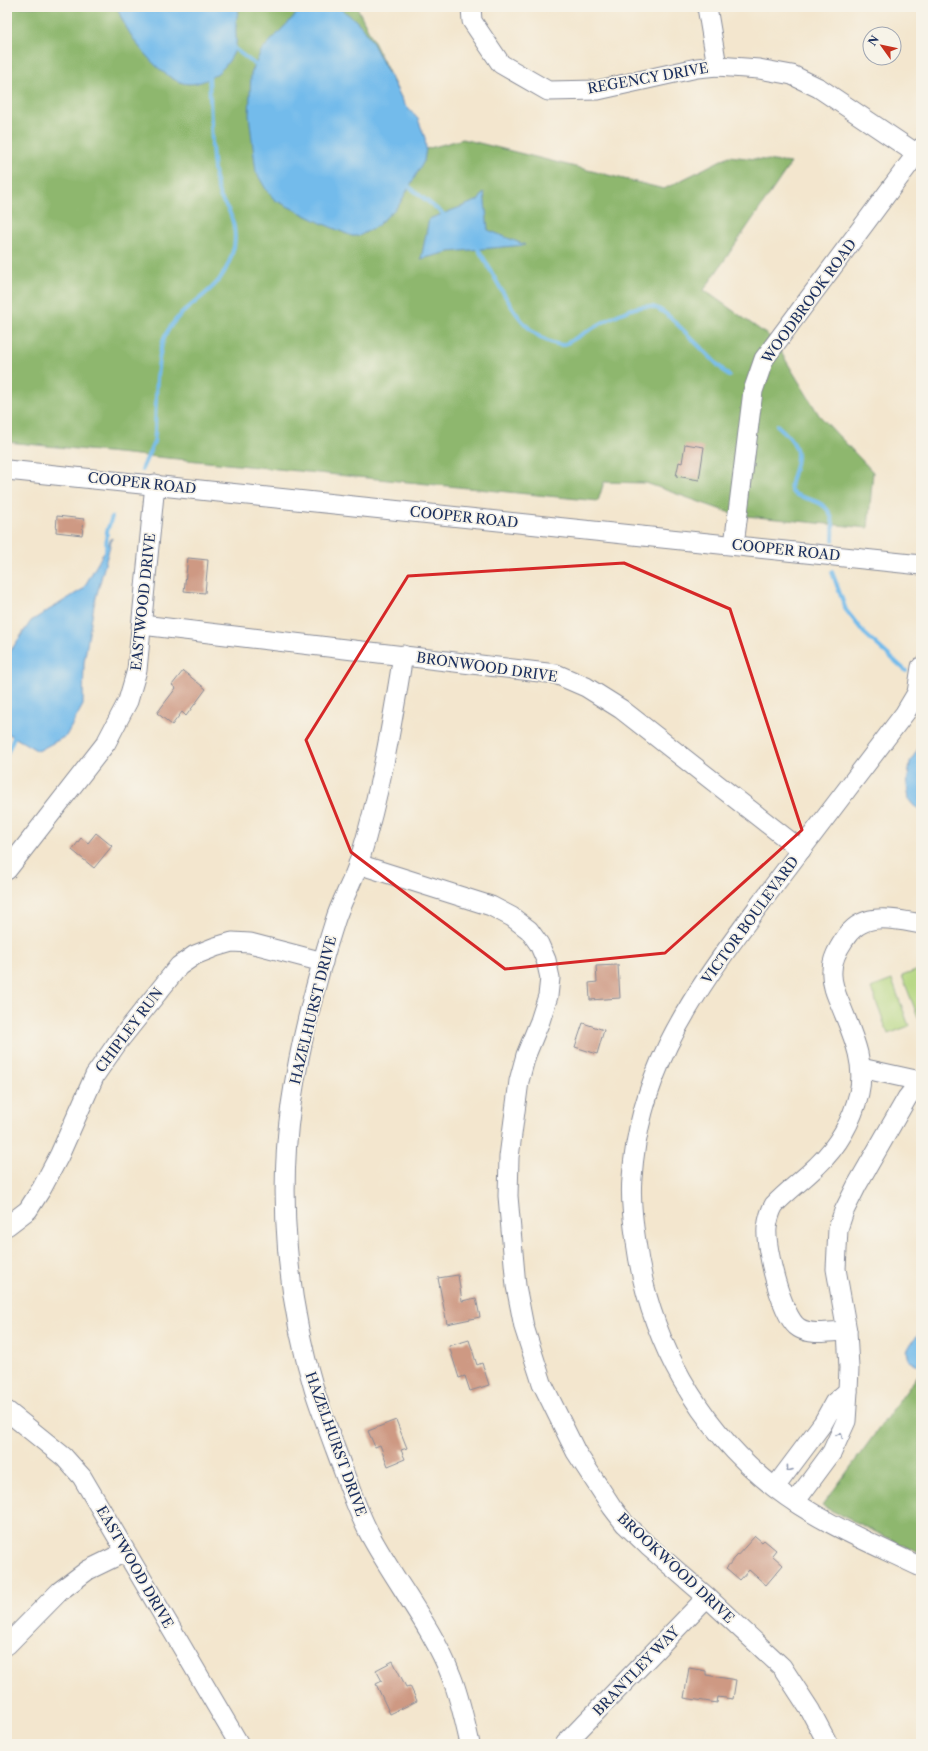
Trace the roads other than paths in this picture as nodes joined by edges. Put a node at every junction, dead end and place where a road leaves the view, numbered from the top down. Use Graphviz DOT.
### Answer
graph roads {
  1 [pos="471,7"];
  2 [pos="706,7"];
  3 [pos="718,66"];
  4 [pos="919,151"];
  5 [pos="7,470"];
  6 [pos="155,484"];
  7 [pos="734,545"];
  8 [pos="921,565"];
  9 [pos="142,625"];
  10 [pos="403,655"];
  11 [pos="921,667"];
  12 [pos="919,692"];
  13 [pos="801,850"];
  14 [pos="358,864"];
  15 [pos="7,870"];
  16 [pos="921,924"];
  17 [pos="323,962"];
  18 [pos="862,1068"];
  19 [pos="921,1080"];
  20 [pos="7,1226"];
  21 [pos="847,1331"];
  22 [pos="848,1391"];
  23 [pos="7,1411"];
  24 [pos="805,1447"];
  25 [pos="824,1463"];
  26 [pos="775,1487"];
  27 [pos="795,1502"];
  28 [pos="125,1552"];
  29 [pos="921,1567"];
  30 [pos="707,1597"];
  31 [pos="7,1645"];
  32 [pos="239,1744"];
  33 [pos="470,1744"];
  34 [pos="565,1744"];
  35 [pos="828,1744"];
  1 -- 3 [label="street, REGENCY DRIVE"];
  2 -- 3 [label="street"];
  3 -- 4 [label="street, REGENCY DRIVE"];
  4 -- 7 [label="street, WOODBROOK ROAD"];
  5 -- 6 [label="street, COOPER ROAD"];
  6 -- 7 [label="street, COOPER ROAD"];
  6 -- 9 [label="street, EASTWOOD DRIVE"];
  7 -- 8 [label="street, COOPER ROAD"];
  9 -- 10 [label="street, BRONWOOD DRIVE"];
  9 -- 15 [label="street, EASTWOOD DRIVE"];
  10 -- 13 [label="street, BRONWOOD DRIVE"];
  10 -- 14 [label="street, HAZELHURST DRIVE"];
  11 -- 12 [label="street, VICTOR BOULEVARD"];
  12 -- 13 [label="street, VICTOR BOULEVARD"];
  13 -- 26 [label="street, VICTOR BOULEVARD"];
  14 -- 17 [label="street, HAZELHURST DRIVE"];
  14 -- 30 [label="street, BROOKWOOD DRIVE"];
  16 -- 18 [label="street"];
  17 -- 20 [label="street, CHIPLEY RUN"];
  17 -- 33 [label="street, HAZELHURST DRIVE"];
  18 -- 19 [label="street"];
  18 -- 21 [label="street"];
  19 -- 21 [label="street"];
  21 -- 22 [label="street"];
  22 -- 24 [label="street"];
  25 -- 22 [label="street, one-way"];
  23 -- 28 [label="street, EASTWOOD DRIVE"];
  24 -- 25 [label="street"];
  24 -- 26 [label="street, one-way"];
  25 -- 27 [label="street"];
  26 -- 27 [label="street, VICTOR BOULEVARD"];
  27 -- 29 [label="street, VICTOR BOULEVARD"];
  28 -- 31 [label="street"];
  28 -- 32 [label="street, EASTWOOD DRIVE"];
  30 -- 34 [label="street, BRANTLEY WAY"];
  30 -- 35 [label="street, BROOKWOOD DRIVE"];
}
